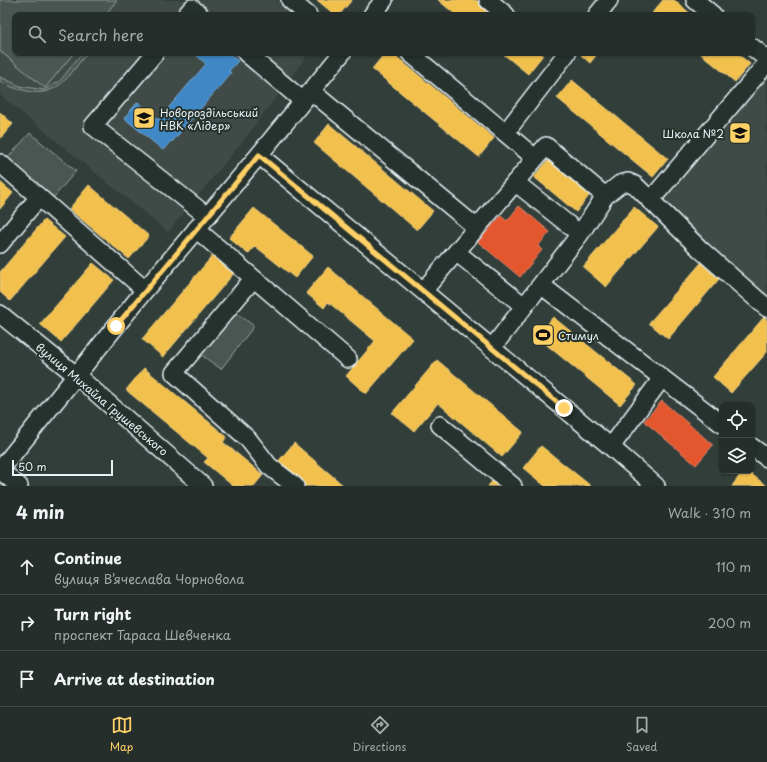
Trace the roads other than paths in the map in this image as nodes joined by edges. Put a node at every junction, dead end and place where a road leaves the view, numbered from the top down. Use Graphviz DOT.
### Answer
graph roads {
  1 [pos="290,0"];
  2 [pos="384,0"];
  3 [pos="488,0"];
  4 [pos="609,0"];
  5 [pos="695,0"];
  6 [pos="189,12"];
  7 [pos="197,12"];
  8 [pos="304,12"];
  9 [pos="374,12"];
  10 [pos="502,12"];
  11 [pos="599,12"];
  12 [pos="709,12"];
  13 [pos="755,49"];
  14 [pos="152,56"];
  15 [pos="250,56"];
  16 [pos="340,56"];
  17 [pos="414,56"];
  18 [pos="559,56"];
  19 [pos="767,59"];
  20 [pos="767,63"];
  21 [pos="307,96"];
  22 [pos="506,132"];
  23 [pos="259,155"];
  24 [pos="535,158"];
  25 [pos="0,163"];
  26 [pos="515,182"];
  27 [pos="605,196"];
  28 [pos="39,197"];
  29 [pos="650,201"];
  30 [pos="202,223"];
  31 [pos="477,228"];
  32 [pos="580,234"];
  33 [pos="0,244"];
  34 [pos="456,252"];
  35 [pos="253,279"];
  36 [pos="541,285"];
  37 [pos="145,290"];
  38 [pos="423,291"];
  39 [pos="524,306"];
  40 [pos="767,308"];
  41 [pos="0,314"];
  42 [pos="492,348"];
  43 [pos="348,359"];
  44 [pos="77,376"];
  45 [pos="662,378"];
  46 [pos="719,422"];
  47 [pos="440,425"];
  48 [pos="611,447"];
  49 [pos="755,449"];
  50 [pos="767,458"];
  51 [pos="0,470"];
  52 [pos="650,484"];
  53 [pos="19,486"];
  54 [pos="203,486"];
  55 [pos="295,486"];
  56 [pos="513,486"];
  1 -- 8 [label="street"];
  2 -- 9 [label="street"];
  3 -- 10 [label="street"];
  4 -- 11 [label="street"];
  5 -- 12 [label="street"];
  6 -- 7 [label="street"];
  13 -- 19 [label="street"];
  14 -- 30 [label="street"];
  15 -- 21 [label="street"];
  16 -- 21 [label="street"];
  17 -- 22 [label="street"];
  18 -- 22 [label="street"];
  20 -- 29 [label="street"];
  21 -- 23 [label="street"];
  21 -- 31 [label="street"];
  22 -- 24 [label="street"];
  23 -- 30 [label="street"];
  23 -- 38 [label="street"];
  24 -- 26 [label="street"];
  24 -- 27 [label="street"];
  25 -- 28 [label="street"];
  26 -- 31 [label="street"];
  26 -- 32 [label="street"];
  27 -- 29 [label="street"];
  27 -- 32 [label="street"];
  28 -- 33 [label="street"];
  28 -- 37 [label="street"];
  29 -- 40 [label="street"];
  30 -- 35 [label="street"];
  30 -- 37 [label="street"];
  31 -- 34 [label="street"];
  32 -- 36 [label="street"];
  34 -- 38 [label="street"];
  34 -- 39 [label="street"];
  35 -- 43 [label="street"];
  35 -- 55 [label="street"];
  36 -- 39 [label="street"];
  36 -- 45 [label="street"];
  37 -- 44 [label="street"];
  38 -- 42 [label="street"];
  39 -- 42 [label="street"];
  41 -- 44 [label="street, вулиця Михайла Грушевського"];
  42 -- 48 [label="street"];
  44 -- 51 [label="street"];
  44 -- 54 [label="street, вулиця Михайла Грушевського"];
  45 -- 46 [label="street"];
  45 -- 48 [label="street"];
  47 -- 56 [label="street"];
  48 -- 52 [label="street"];
  49 -- 50 [label="street"];
  51 -- 53 [label="street"];
}
